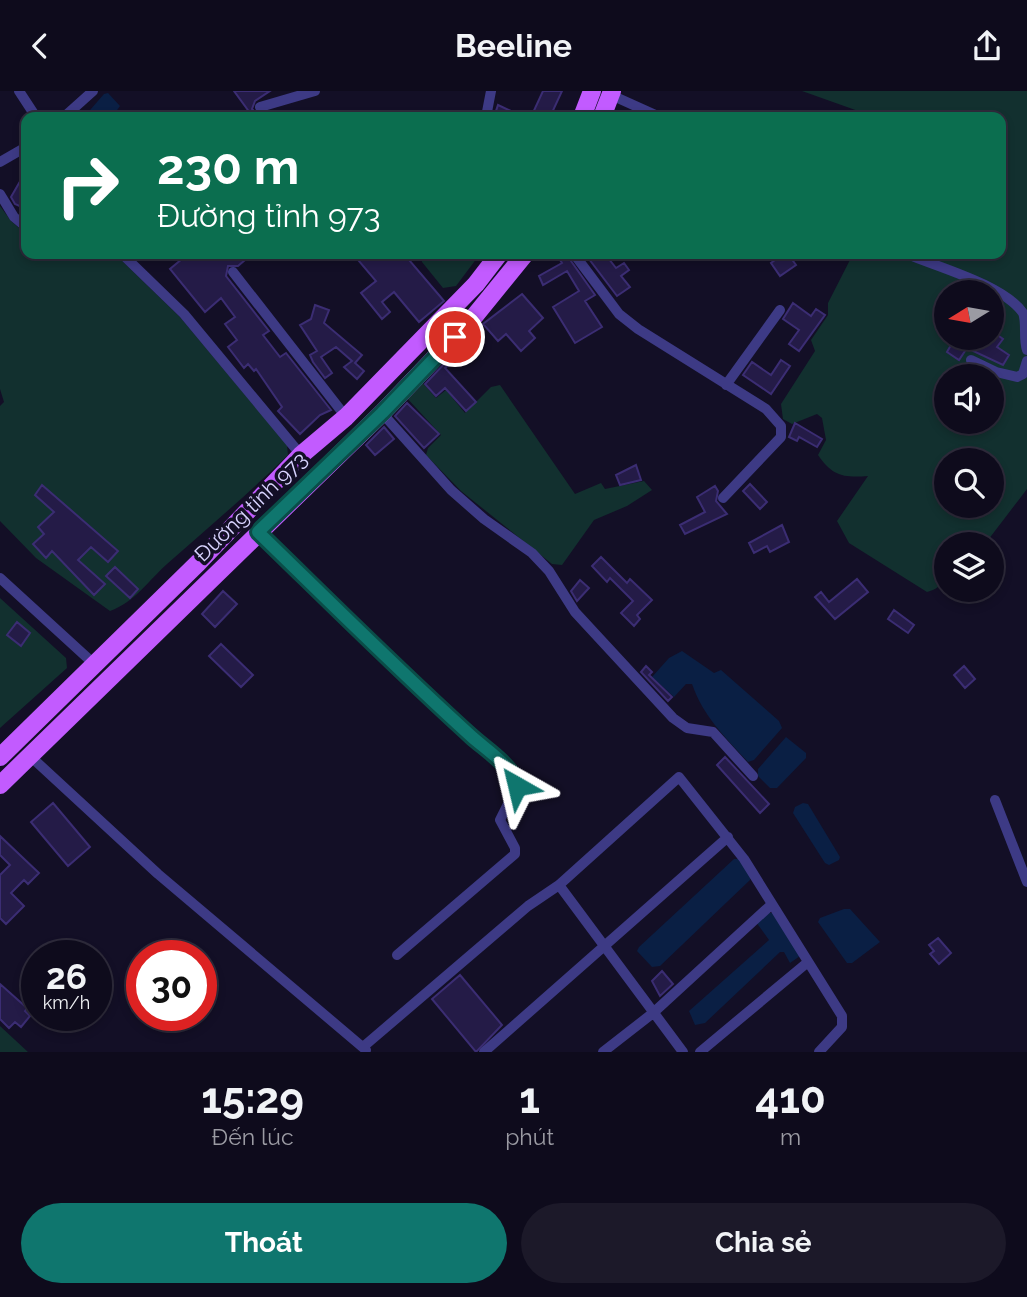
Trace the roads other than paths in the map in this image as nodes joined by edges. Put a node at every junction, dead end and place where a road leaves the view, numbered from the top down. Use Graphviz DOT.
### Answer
graph roads {
  1 [pos="19,91"];
  2 [pos="93,91"];
  3 [pos="315,91"];
  4 [pos="491,91"];
  5 [pos="592,91"];
  6 [pos="612,93"];
  7 [pos="260,107"];
  8 [pos="33,112"];
  9 [pos="70,112"];
  10 [pos="487,112"];
  11 [pos="584,112"];
  12 [pos="604,112"];
  13 [pos="650,112"];
  14 [pos="21,150"];
  15 [pos="0,162"];
  16 [pos="0,194"];
  17 [pos="21,223"];
  18 [pos="127,259"];
  19 [pos="495,259"];
  20 [pos="521,259"];
  21 [pos="578,259"];
  22 [pos="917,259"];
  23 [pos="233,272"];
  24 [pos="961,280"];
  25 [pos="1004,302"];
  26 [pos="780,310"];
  27 [pos="1027,350"];
  28 [pos="971,360"];
  29 [pos="1027,361"];
  30 [pos="977,364"];
  31 [pos="1004,375"];
  32 [pos="726,385"];
  33 [pos="382,413"];
  34 [pos="346,417"];
  35 [pos="301,455"];
  36 [pos="723,498"];
  37 [pos="258,532"];
  38 [pos="0,578"];
  39 [pos="93,663"];
  40 [pos="29,755"];
  41 [pos="0,757"];
  42 [pos="753,776"];
  43 [pos="0,785"];
  44 [pos="995,800"];
  45 [pos="729,837"];
  46 [pos="1027,883"];
  47 [pos="559,885"];
  48 [pos="772,904"];
  49 [pos="606,946"];
  50 [pos="397,955"];
  51 [pos="807,962"];
  52 [pos="653,1013"];
  53 [pos="366,1049"];
  54 [pos="484,1052"];
  55 [pos="603,1052"];
  56 [pos="683,1052"];
  57 [pos="700,1052"];
  58 [pos="819,1052"];
  1 -- 8 [label="street"];
  2 -- 9 [label="street"];
  3 -- 7 [label="street"];
  4 -- 10 [label="street"];
  5 -- 11 [label="main road"];
  6 -- 12 [label="main road"];
  6 -- 13 [label="street"];
  14 -- 15 [label="street"];
  16 -- 17 [label="street"];
  18 -- 35 [label="street"];
  19 -- 34 [label="main road, Đường tỉnh 973"];
  20 -- 33 [label="main road, Đường tỉnh 973"];
  21 -- 32 [label="street"];
  22 -- 24 [label="street"];
  23 -- 34 [label="street"];
  25 -- 27 [label="street"];
  26 -- 32 [label="street"];
  28 -- 30 [label="street"];
  29 -- 31 [label="street"];
  32 -- 36 [label="street"];
  33 -- 37 [label="main road, Đường tỉnh 973"];
  33 -- 42 [label="street"];
  34 -- 35 [label="main road, Đường tỉnh 973"];
  35 -- 39 [label="main road, Đường tỉnh 973"];
  37 -- 40 [label="main road, Đường tỉnh 973"];
  37 -- 50 [label="street"];
  38 -- 39 [label="street"];
  39 -- 41 [label="main road, Đường tỉnh 973"];
  40 -- 43 [label="main road, Đường tỉnh 973"];
  40 -- 53 [label="street"];
  44 -- 46 [label="street"];
  45 -- 47 [label="street"];
  45 -- 48 [label="street"];
  45 -- 49 [label="street"];
  47 -- 49 [label="street"];
  47 -- 53 [label="street"];
  48 -- 51 [label="street"];
  48 -- 52 [label="street"];
  49 -- 52 [label="street"];
  49 -- 54 [label="street"];
  51 -- 57 [label="street"];
  51 -- 58 [label="street"];
  52 -- 55 [label="street"];
  52 -- 56 [label="street"];
}
